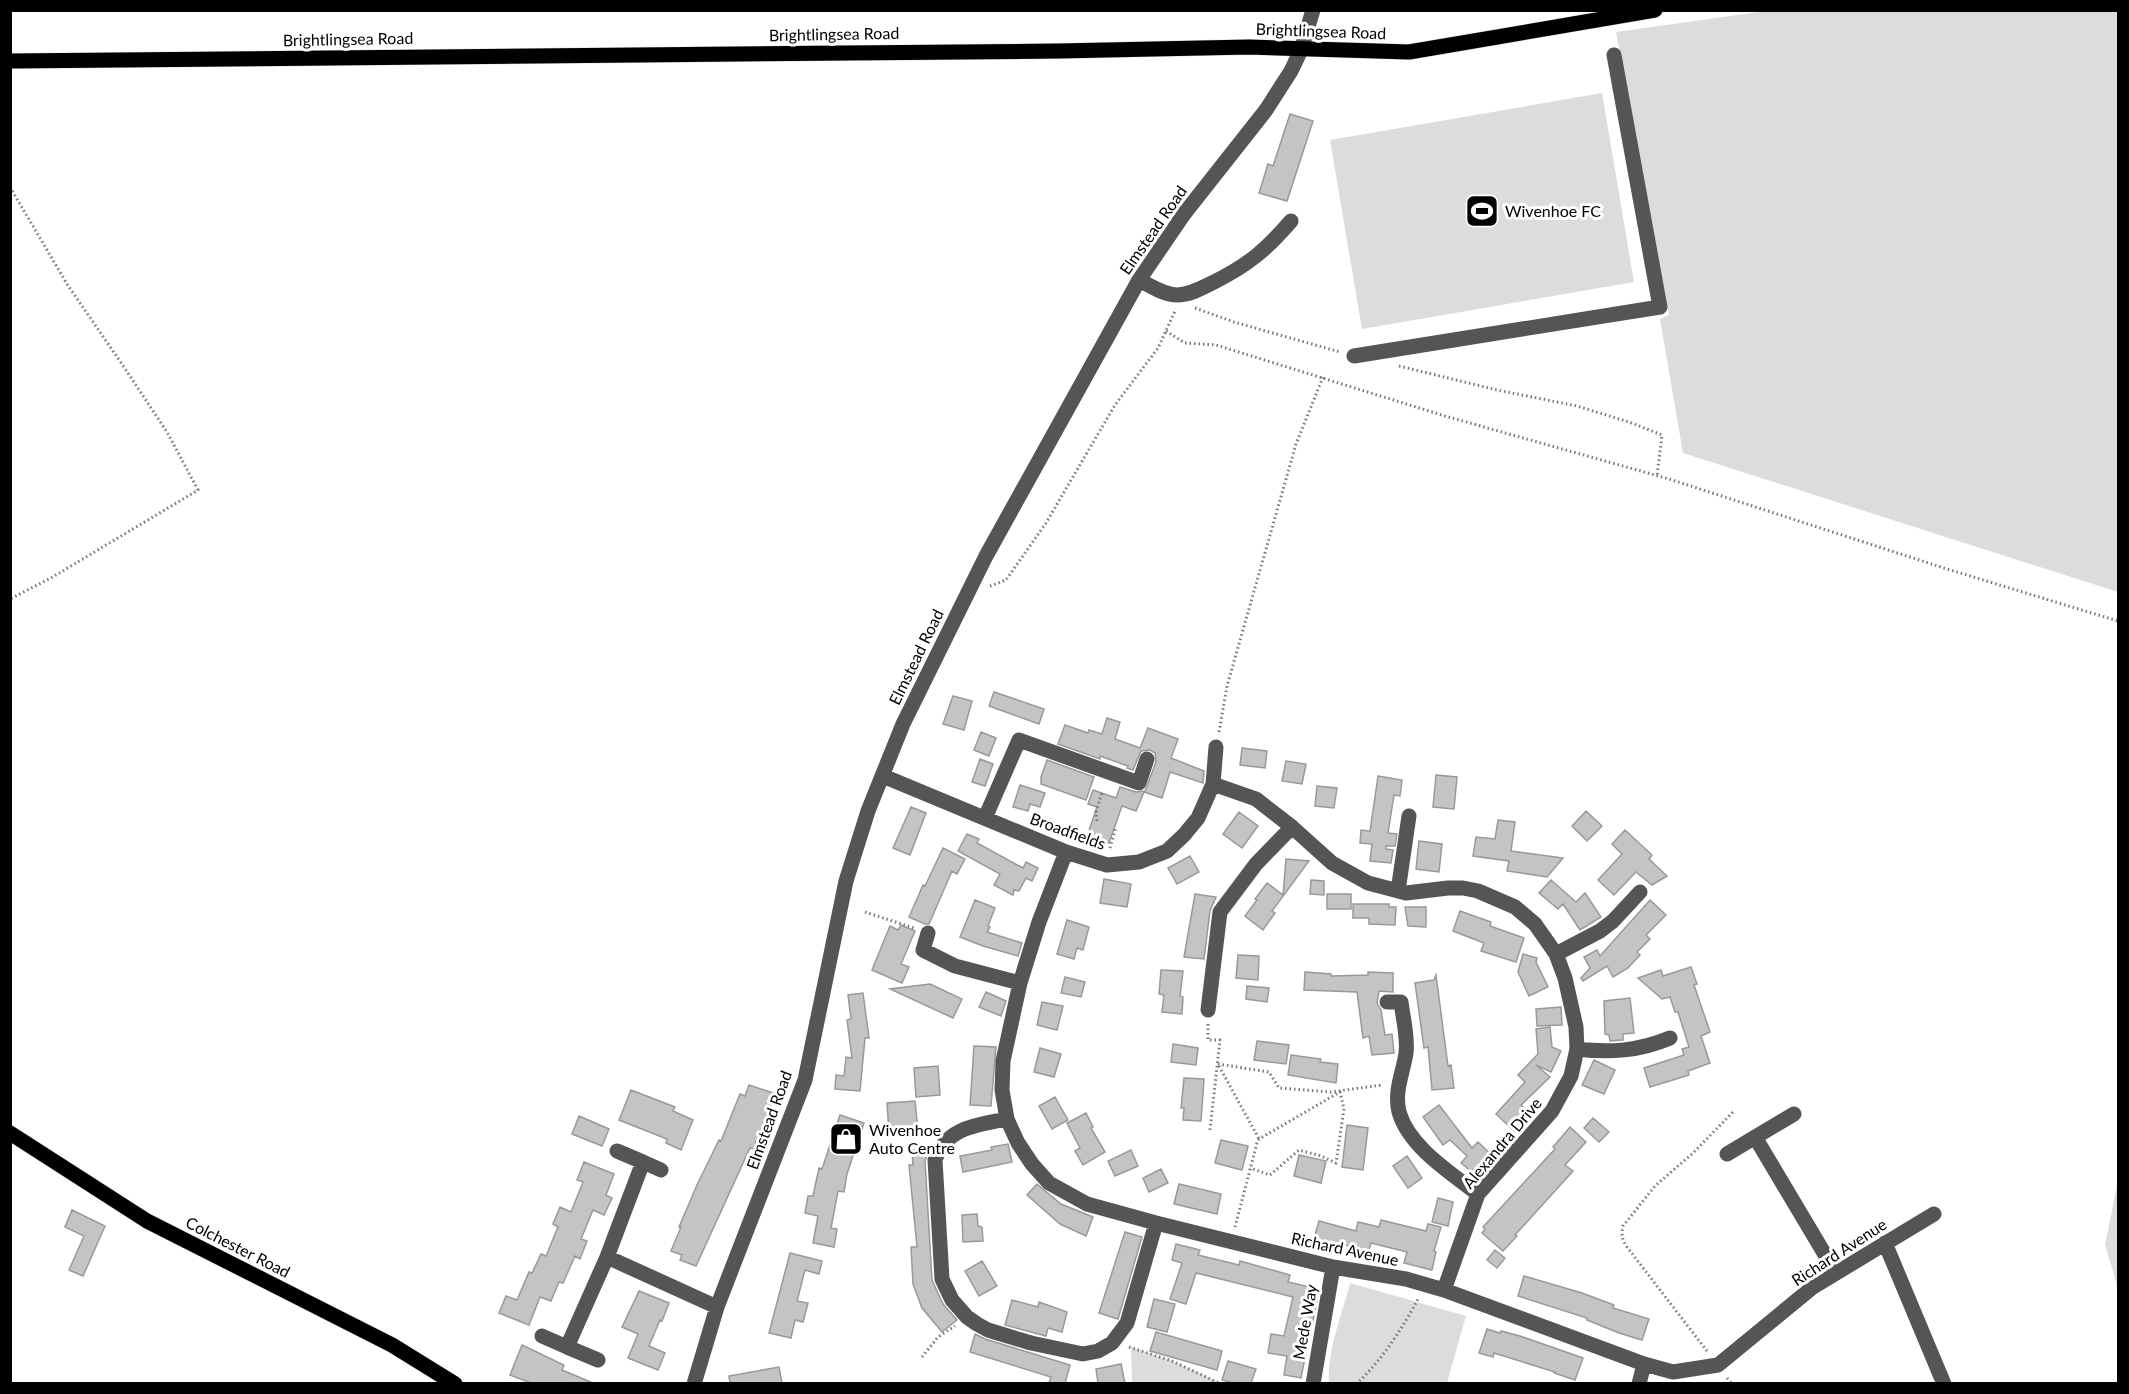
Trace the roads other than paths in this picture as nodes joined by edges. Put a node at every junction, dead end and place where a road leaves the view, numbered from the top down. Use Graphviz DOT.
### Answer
graph roads {
  1 [pos="1313,10"];
  2 [pos="1655,10"];
  3 [pos="1301,50"];
  4 [pos="1614,55"];
  5 [pos="10,61"];
  6 [pos="1292,221"];
  7 [pos="1139,280"];
  8 [pos="1354,356"];
  9 [pos="1216,747"];
  10 [pos="1147,759"];
  11 [pos="883,776"];
  12 [pos="1213,784"];
  13 [pos="1409,816"];
  14 [pos="985,818"];
  15 [pos="1292,827"];
  16 [pos="1066,852"];
  17 [pos="1398,891"];
  18 [pos="1640,892"];
  19 [pos="927,933"];
  20 [pos="1556,954"];
  21 [pos="1020,983"];
  22 [pos="1387,1002"];
  23 [pos="1208,1010"];
  24 [pos="1670,1038"];
  25 [pos="1577,1049"];
  26 [pos="1794,1114"];
  27 [pos="1008,1119"];
  28 [pos="10,1133"];
  29 [pos="1755,1137"];
  30 [pos="617,1151"];
  31 [pos="1727,1154"];
  32 [pos="643,1162"];
  33 [pos="662,1170"];
  34 [pos="1478,1194"];
  35 [pos="1934,1214"];
  36 [pos="1156,1223"];
  37 [pos="1885,1243"];
  38 [pos="607,1257"];
  39 [pos="1333,1267"];
  40 [pos="1836,1273"];
  41 [pos="1444,1290"];
  42 [pos="717,1307"];
  43 [pos="542,1336"];
  44 [pos="567,1347"];
  45 [pos="598,1360"];
  46 [pos="1644,1364"];
  47 [pos="455,1383"];
  48 [pos="694,1383"];
  49 [pos="1313,1383"];
  50 [pos="1638,1383"];
  51 [pos="1944,1383"];
  1 -- 3 [label="street, Elmstead Road"];
  2 -- 3 [label="main road, Brightlingsea Road"];
  3 -- 5 [label="main road, Brightlingsea Road"];
  3 -- 7 [label="street, Elmstead Road"];
  4 -- 8 [label="street"];
  6 -- 7 [label="street"];
  7 -- 11 [label="street, Elmstead Road"];
  9 -- 12 [label="street, Broadfields"];
  10 -- 14 [label="street"];
  11 -- 14 [label="street, Broadfields"];
  11 -- 42 [label="street, Elmstead Road"];
  12 -- 15 [label="street, Alexandra Drive"];
  12 -- 16 [label="street, Broadfields"];
  13 -- 17 [label="street"];
  14 -- 16 [label="street, Broadfields"];
  15 -- 17 [label="street, Alexandra Drive"];
  15 -- 23 [label="street"];
  16 -- 21 [label="street, Richard Avenue"];
  17 -- 20 [label="street, Alexandra Drive"];
  18 -- 20 [label="street"];
  19 -- 21 [label="street"];
  20 -- 25 [label="street, Alexandra Drive"];
  21 -- 27 [label="street, Richard Avenue"];
  22 -- 34 [label="street"];
  24 -- 25 [label="street"];
  25 -- 34 [label="street, Alexandra Drive"];
  26 -- 29 [label="street"];
  27 -- 36 [label="street, Richard Avenue"];
  27 -- 36 [label="street"];
  28 -- 47 [label="main road, Colchester Road"];
  29 -- 31 [label="street"];
  29 -- 40 [label="street"];
  30 -- 32 [label="street"];
  32 -- 33 [label="street"];
  32 -- 38 [label="street"];
  34 -- 41 [label="street, Alexandra Drive"];
  35 -- 37 [label="street, Richard Avenue"];
  36 -- 39 [label="street, Richard Avenue"];
  37 -- 40 [label="street, Richard Avenue"];
  37 -- 51 [label="street"];
  38 -- 42 [label="street"];
  38 -- 44 [label="street"];
  39 -- 41 [label="street, Richard Avenue"];
  39 -- 49 [label="street, Mede Way"];
  40 -- 46 [label="street, Richard Avenue"];
  41 -- 46 [label="street, Richard Avenue"];
  42 -- 48 [label="street, Elmstead Road"];
  43 -- 44 [label="street"];
  44 -- 45 [label="street"];
  46 -- 50 [label="street"];
}
